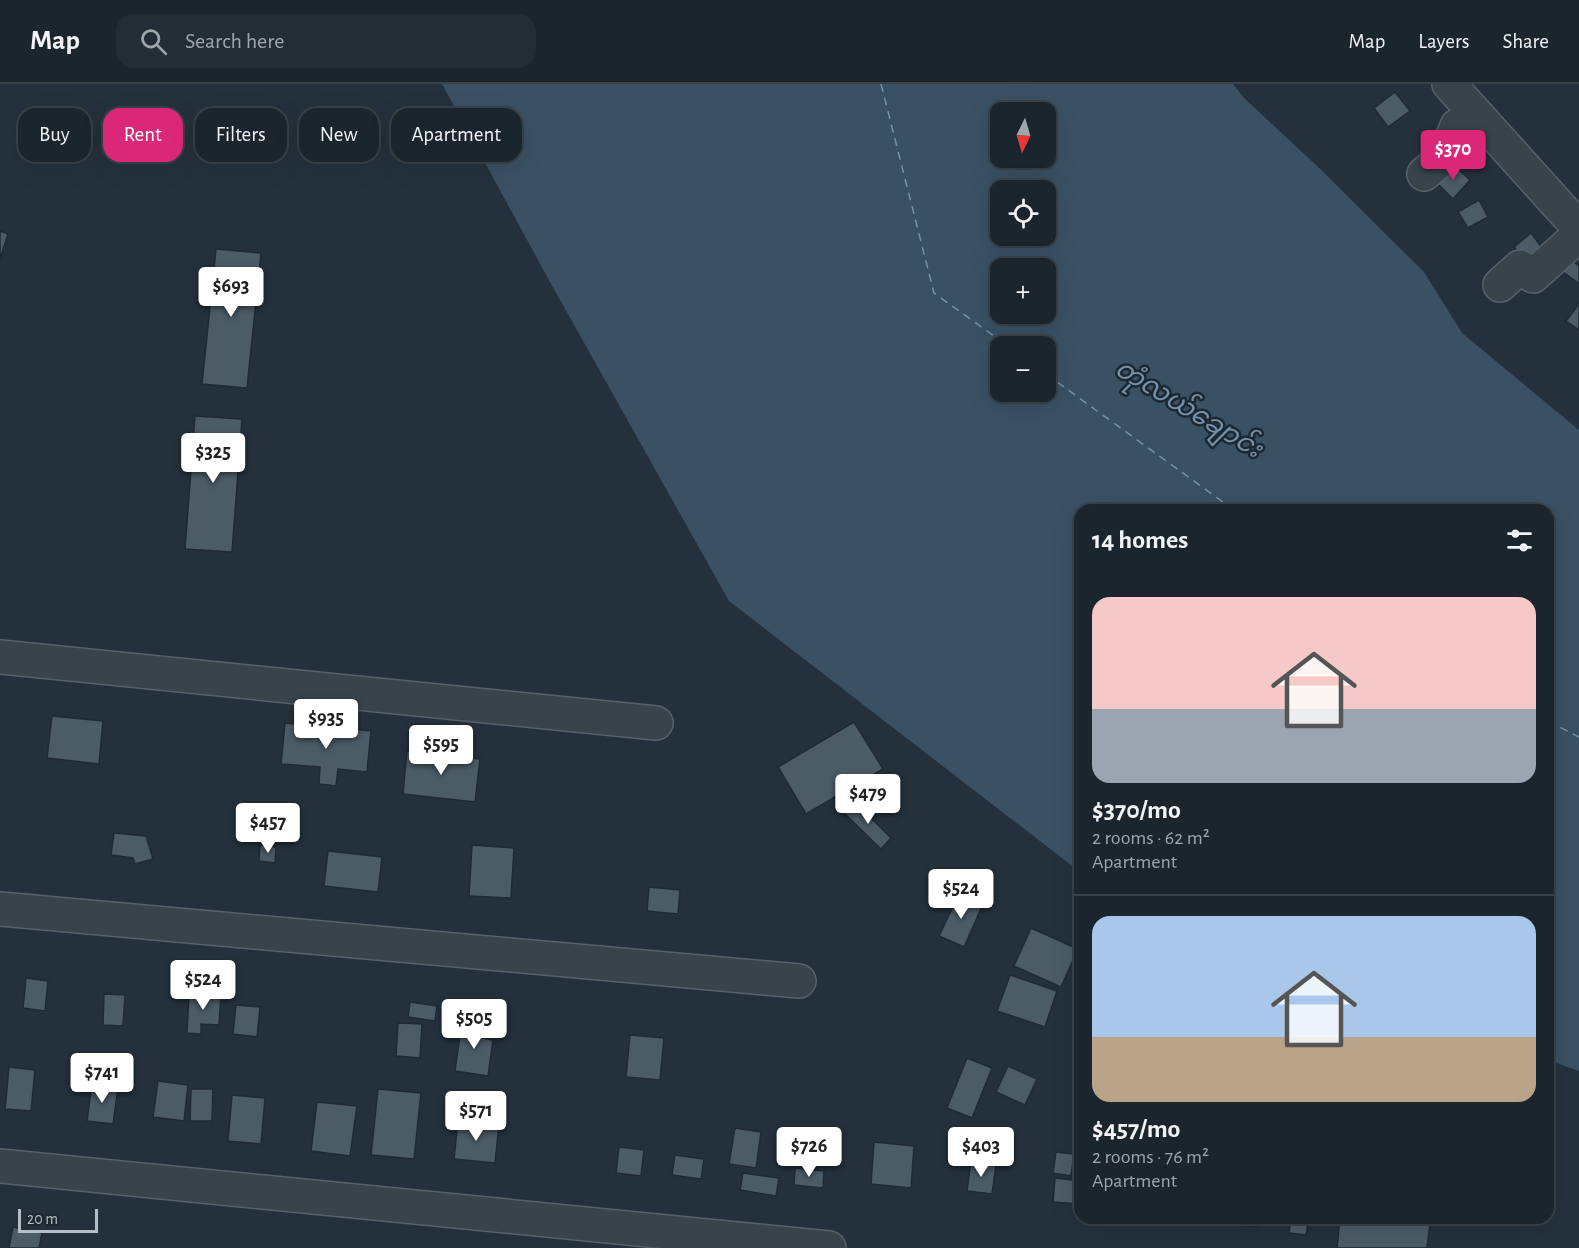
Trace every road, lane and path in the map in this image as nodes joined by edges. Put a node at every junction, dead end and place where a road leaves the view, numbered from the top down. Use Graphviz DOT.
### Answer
graph roads {
  1 [pos="1449,84"];
  2 [pos="1483,122"];
  3 [pos="1424,174"];
  4 [pos="1579,228"];
  5 [pos="1579,235"];
  6 [pos="1500,285"];
  7 [pos="0,657"];
  8 [pos="656,723"];
  9 [pos="0,909"];
  10 [pos="799,981"];
  11 [pos="0,1166"];
  12 [pos="829,1248"];
  1 -- 2 [label="street"];
  2 -- 3 [label="street"];
  2 -- 4 [label="street"];
  5 -- 6 [label="street"];
  7 -- 8 [label="street"];
  9 -- 10 [label="street"];
  11 -- 12 [label="street"];
}
